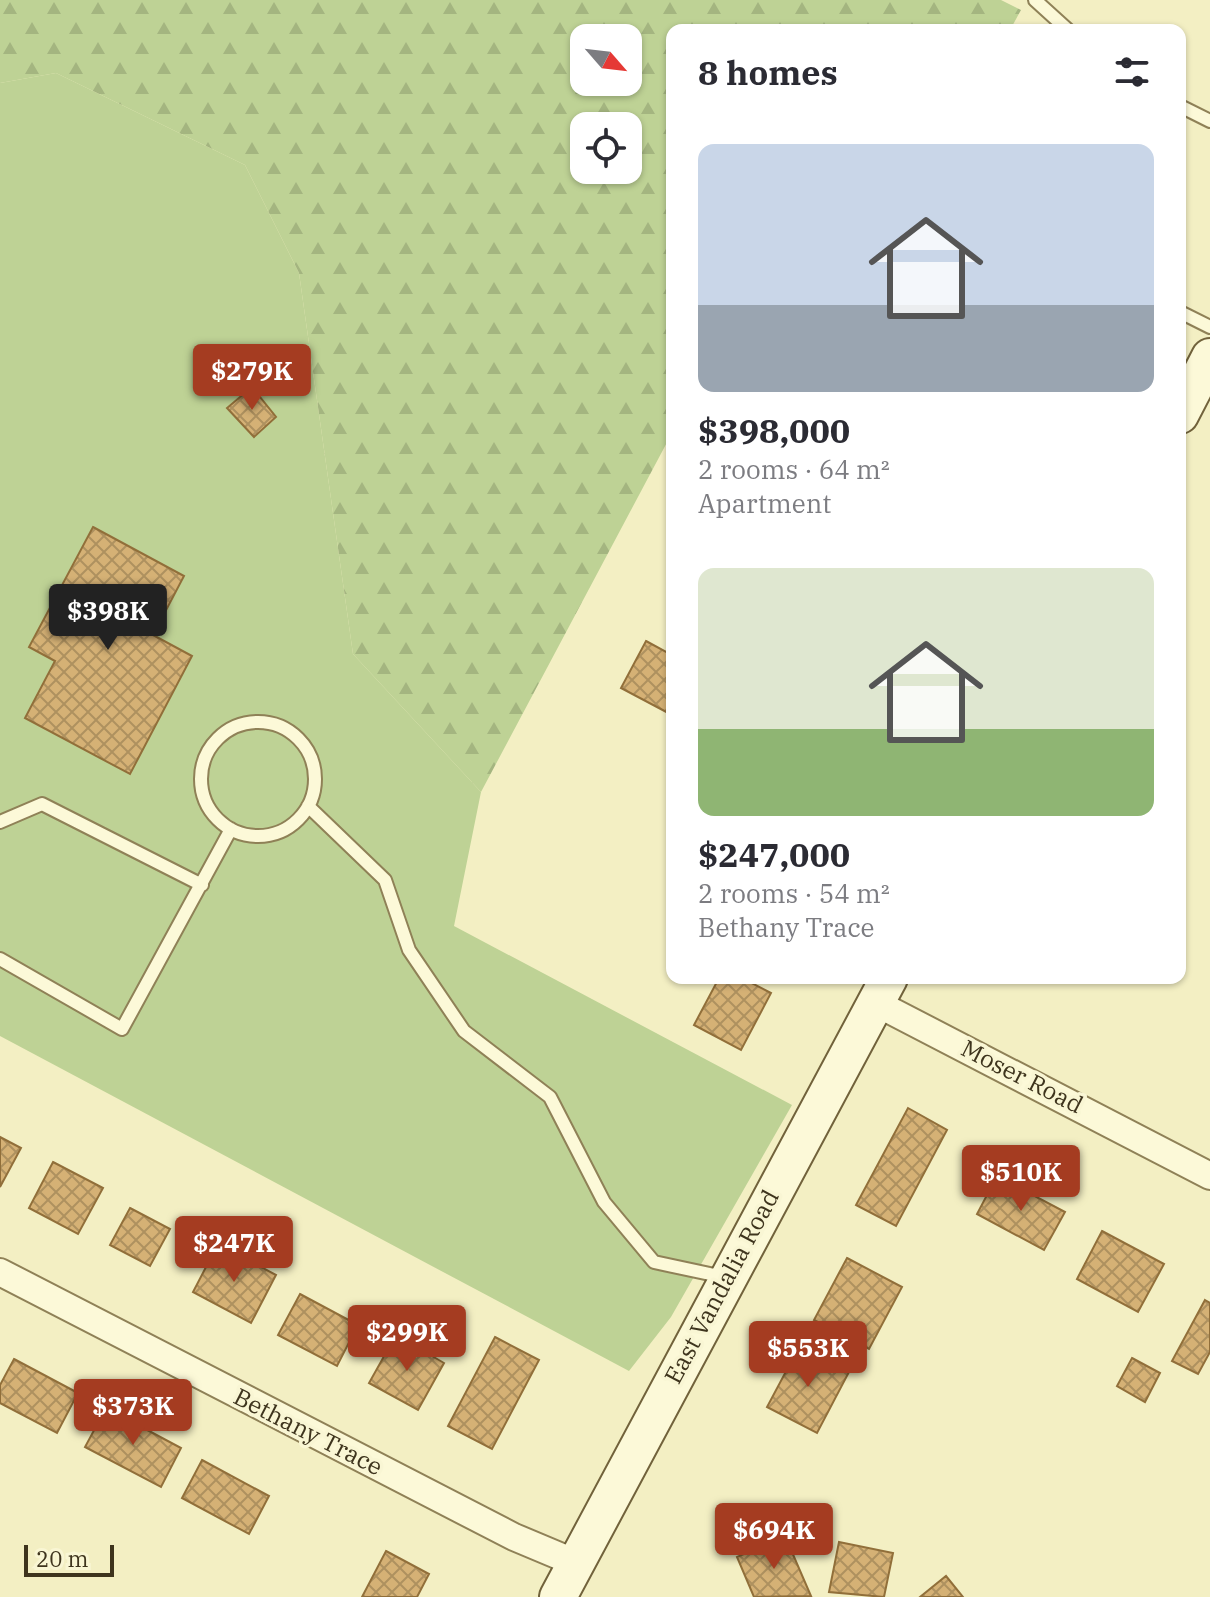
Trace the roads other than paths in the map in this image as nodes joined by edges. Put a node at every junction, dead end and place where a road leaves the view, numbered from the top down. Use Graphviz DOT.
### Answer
graph roads {
  1 [pos="1035,0"];
  2 [pos="1061,24"];
  3 [pos="1186,109"];
  4 [pos="1210,121"];
  5 [pos="1186,315"];
  6 [pos="1210,327"];
  7 [pos="1210,357"];
  8 [pos="1186,403"];
  9 [pos="308,806"];
  10 [pos="0,822"];
  11 [pos="231,829"];
  12 [pos="202,885"];
  13 [pos="0,959"];
  14 [pos="882,990"];
  15 [pos="1210,1176"];
  16 [pos="0,1272"];
  17 [pos="727,1277"];
  18 [pos="576,1563"];
  19 [pos="558,1597"];
  1 -- 2 [label="lane"];
  3 -- 4 [label="lane"];
  5 -- 6 [label="lane"];
  7 -- 8 [label="street"];
  9 -- 11 [label="lane"];
  9 -- 11 [label="lane"];
  9 -- 17 [label="lane"];
  10 -- 12 [label="lane"];
  11 -- 12 [label="lane"];
  12 -- 13 [label="lane"];
  14 -- 15 [label="street, Moser Road"];
  14 -- 17 [label="street, East Vandalia Road"];
  16 -- 18 [label="street, Bethany Trace"];
  17 -- 18 [label="street, East Vandalia Road"];
  18 -- 19 [label="street, East Vandalia Road"];
}
